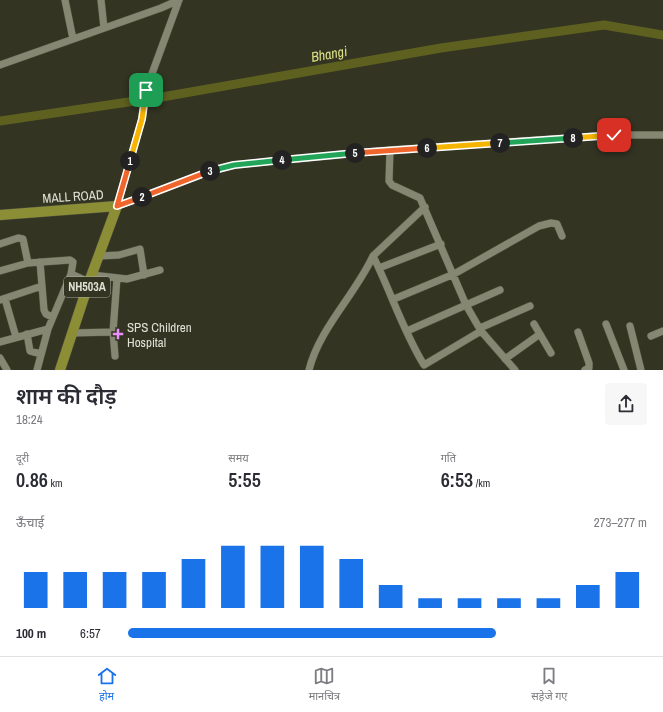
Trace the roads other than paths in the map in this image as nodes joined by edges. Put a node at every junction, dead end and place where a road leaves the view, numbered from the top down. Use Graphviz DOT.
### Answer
graph roads {
  1 [pos="65,0"];
  2 [pos="101,0"];
  3 [pos="179,0"];
  4 [pos="104,28"];
  5 [pos="73,39"];
  6 [pos="0,64"];
  7 [pos="663,135"];
  8 [pos="390,150"];
  9 [pos="117,206"];
  10 [pos="425,207"];
  11 [pos="0,214"];
  12 [pos="562,236"];
  13 [pos="0,244"];
  14 [pos="441,244"];
  15 [pos="99,256"];
  16 [pos="373,256"];
  17 [pos="40,262"];
  18 [pos="28,263"];
  19 [pos="379,268"];
  20 [pos="160,270"];
  21 [pos="0,271"];
  22 [pos="71,274"];
  23 [pos="454,274"];
  24 [pos="144,276"];
  25 [pos="90,278"];
  26 [pos="117,278"];
  27 [pos="42,286"];
  28 [pos="500,290"];
  29 [pos="394,299"];
  30 [pos="2,300"];
  31 [pos="466,305"];
  32 [pos="530,306"];
  33 [pos="52,317"];
  34 [pos="534,324"];
  35 [pos="606,324"];
  36 [pos="630,326"];
  37 [pos="48,329"];
  38 [pos="481,330"];
  39 [pos="407,331"];
  40 [pos="663,331"];
  41 [pos="113,332"];
  42 [pos="578,332"];
  43 [pos="72,333"];
  44 [pos="27,334"];
  45 [pos="540,334"];
  46 [pos="651,336"];
  47 [pos="16,337"];
  48 [pos="0,342"];
  49 [pos="41,354"];
  50 [pos="551,354"];
  51 [pos="115,356"];
  52 [pos="0,358"];
  53 [pos="505,359"];
  54 [pos="425,368"];
  55 [pos="7,370"];
  56 [pos="37,370"];
  57 [pos="60,370"];
  58 [pos="309,370"];
  59 [pos="515,370"];
  60 [pos="585,370"];
  61 [pos="624,370"];
  62 [pos="640,370"];
  1 -- 5 [label="street"];
  2 -- 4 [label="street"];
  3 -- 4 [label="street"];
  3 -- 9 [label="street"];
  4 -- 5 [label="street"];
  5 -- 6 [label="street"];
  7 -- 8 [label="street"];
  8 -- 9 [label="street"];
  8 -- 10 [label="street"];
  9 -- 11 [label="highway, MALL ROAD"];
  9 -- 15 [label="highway, MALL ROAD / NH503A"];
  10 -- 14 [label="street"];
  10 -- 16 [label="street"];
  12 -- 23 [label="street"];
  13 -- 18 [label="street"];
  14 -- 19 [label="street"];
  14 -- 23 [label="street"];
  15 -- 24 [label="street"];
  15 -- 25 [label="highway, MALL ROAD / NH503A"];
  16 -- 19 [label="street"];
  16 -- 58 [label="street"];
  17 -- 18 [label="street"];
  17 -- 22 [label="street"];
  17 -- 27 [label="street"];
  18 -- 21 [label="street"];
  19 -- 29 [label="street"];
  20 -- 24 [label="street"];
  22 -- 25 [label="street"];
  22 -- 33 [label="street"];
  23 -- 29 [label="street"];
  23 -- 31 [label="street"];
  24 -- 26 [label="street"];
  25 -- 26 [label="street"];
  25 -- 43 [label="highway, MALL ROAD / NH503A"];
  26 -- 41 [label="street"];
  27 -- 30 [label="street"];
  27 -- 33 [label="street"];
  28 -- 31 [label="street"];
  29 -- 39 [label="street"];
  30 -- 47 [label="street"];
  31 -- 38 [label="street"];
  31 -- 39 [label="street"];
  32 -- 38 [label="street"];
  33 -- 37 [label="street"];
  34 -- 45 [label="street"];
  35 -- 61 [label="street"];
  36 -- 62 [label="street"];
  37 -- 44 [label="street"];
  37 -- 49 [label="street"];
  38 -- 53 [label="street"];
  38 -- 54 [label="street"];
  39 -- 54 [label="street"];
  40 -- 46 [label="street"];
  41 -- 43 [label="street"];
  41 -- 51 [label="street"];
  42 -- 60 [label="street"];
  43 -- 57 [label="highway, MALL ROAD / NH503A"];
  44 -- 47 [label="street"];
  44 -- 49 [label="street"];
  45 -- 50 [label="street"];
  45 -- 53 [label="street"];
  47 -- 48 [label="street"];
  49 -- 56 [label="street"];
  52 -- 55 [label="street"];
  53 -- 59 [label="street"];
}
